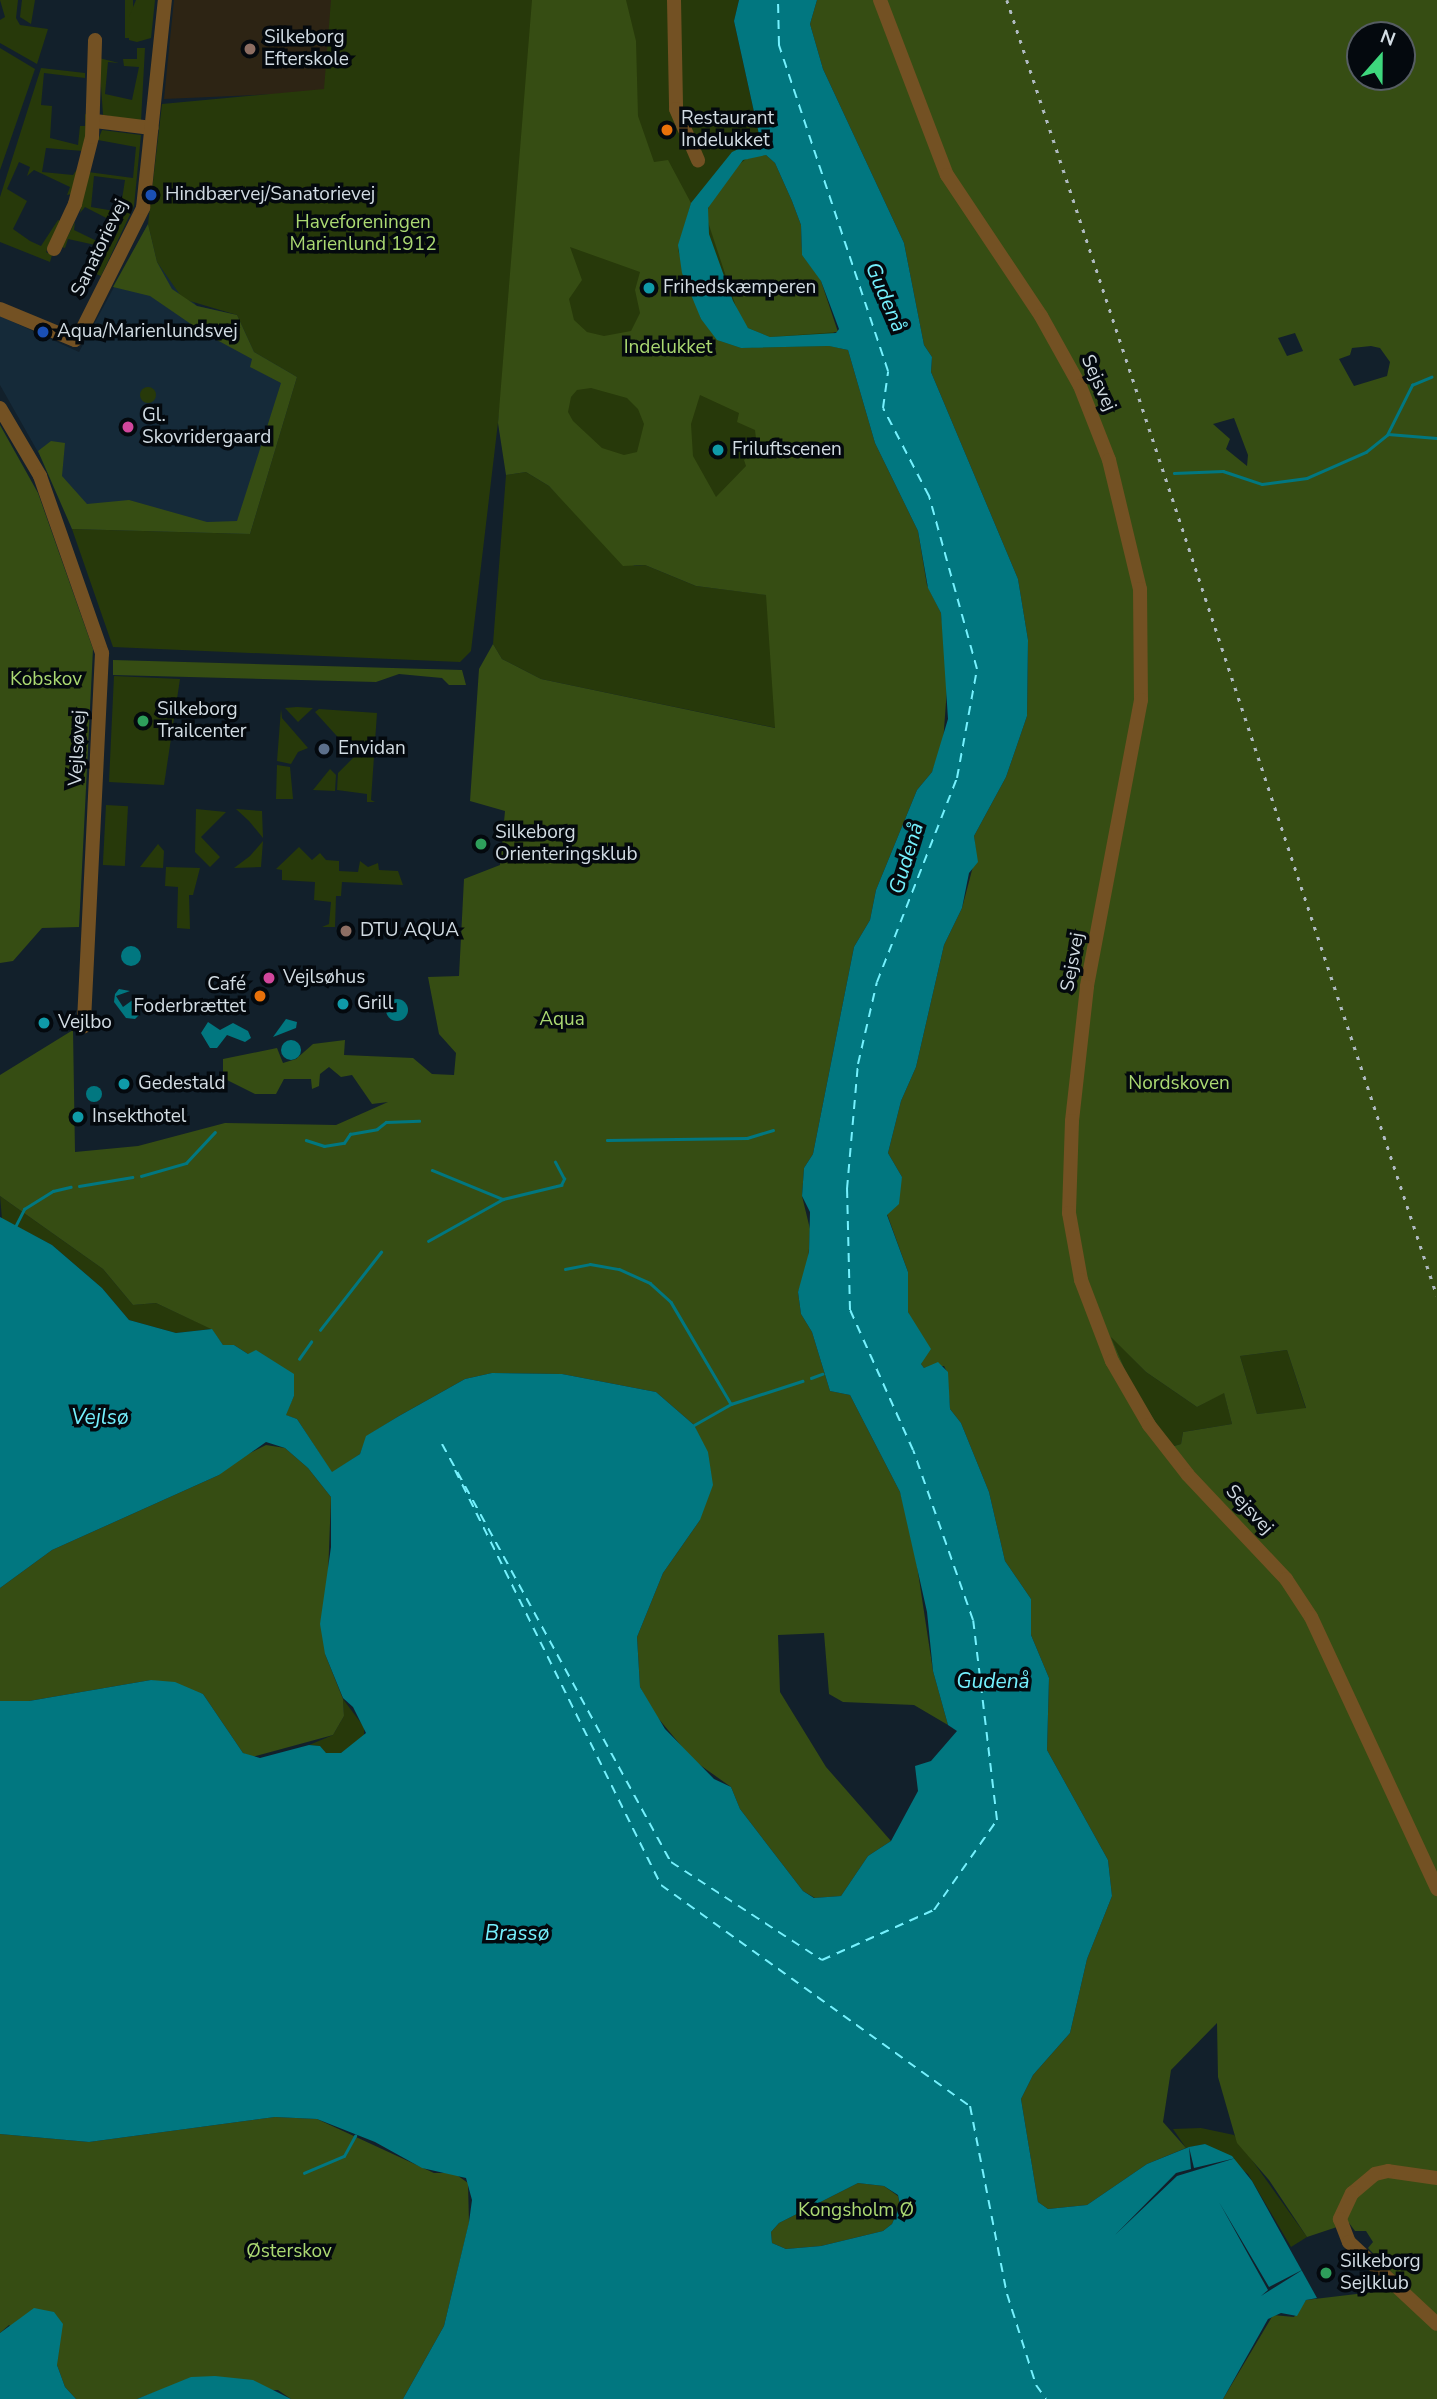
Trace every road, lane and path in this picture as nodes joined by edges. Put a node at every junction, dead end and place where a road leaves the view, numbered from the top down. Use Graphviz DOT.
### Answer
graph roads {
  1 [pos="165,0"];
  2 [pos="674,0"];
  3 [pos="880,0"];
  4 [pos="95,40"];
  5 [pos="95,121"];
  6 [pos="152,128"];
  7 [pos="698,160"];
  8 [pos="54,249"];
  9 [pos="0,309"];
  10 [pos="0,408"];
  11 [pos="84,1027"];
  12 [pos="1437,1889"];
  13 [pos="1437,2178"];
  14 [pos="1437,2324"];
  1 -- 6 [label="street, Sanatorievej"];
  2 -- 7 [label="street"];
  3 -- 12 [label="street, Sejsvej"];
  4 -- 5 [label="street"];
  5 -- 6 [label="street"];
  5 -- 8 [label="street"];
  6 -- 9 [label="street, Sanatorievej"];
  10 -- 11 [label="street, Vejlsøvej"];
  13 -- 14 [label="street"];
}
